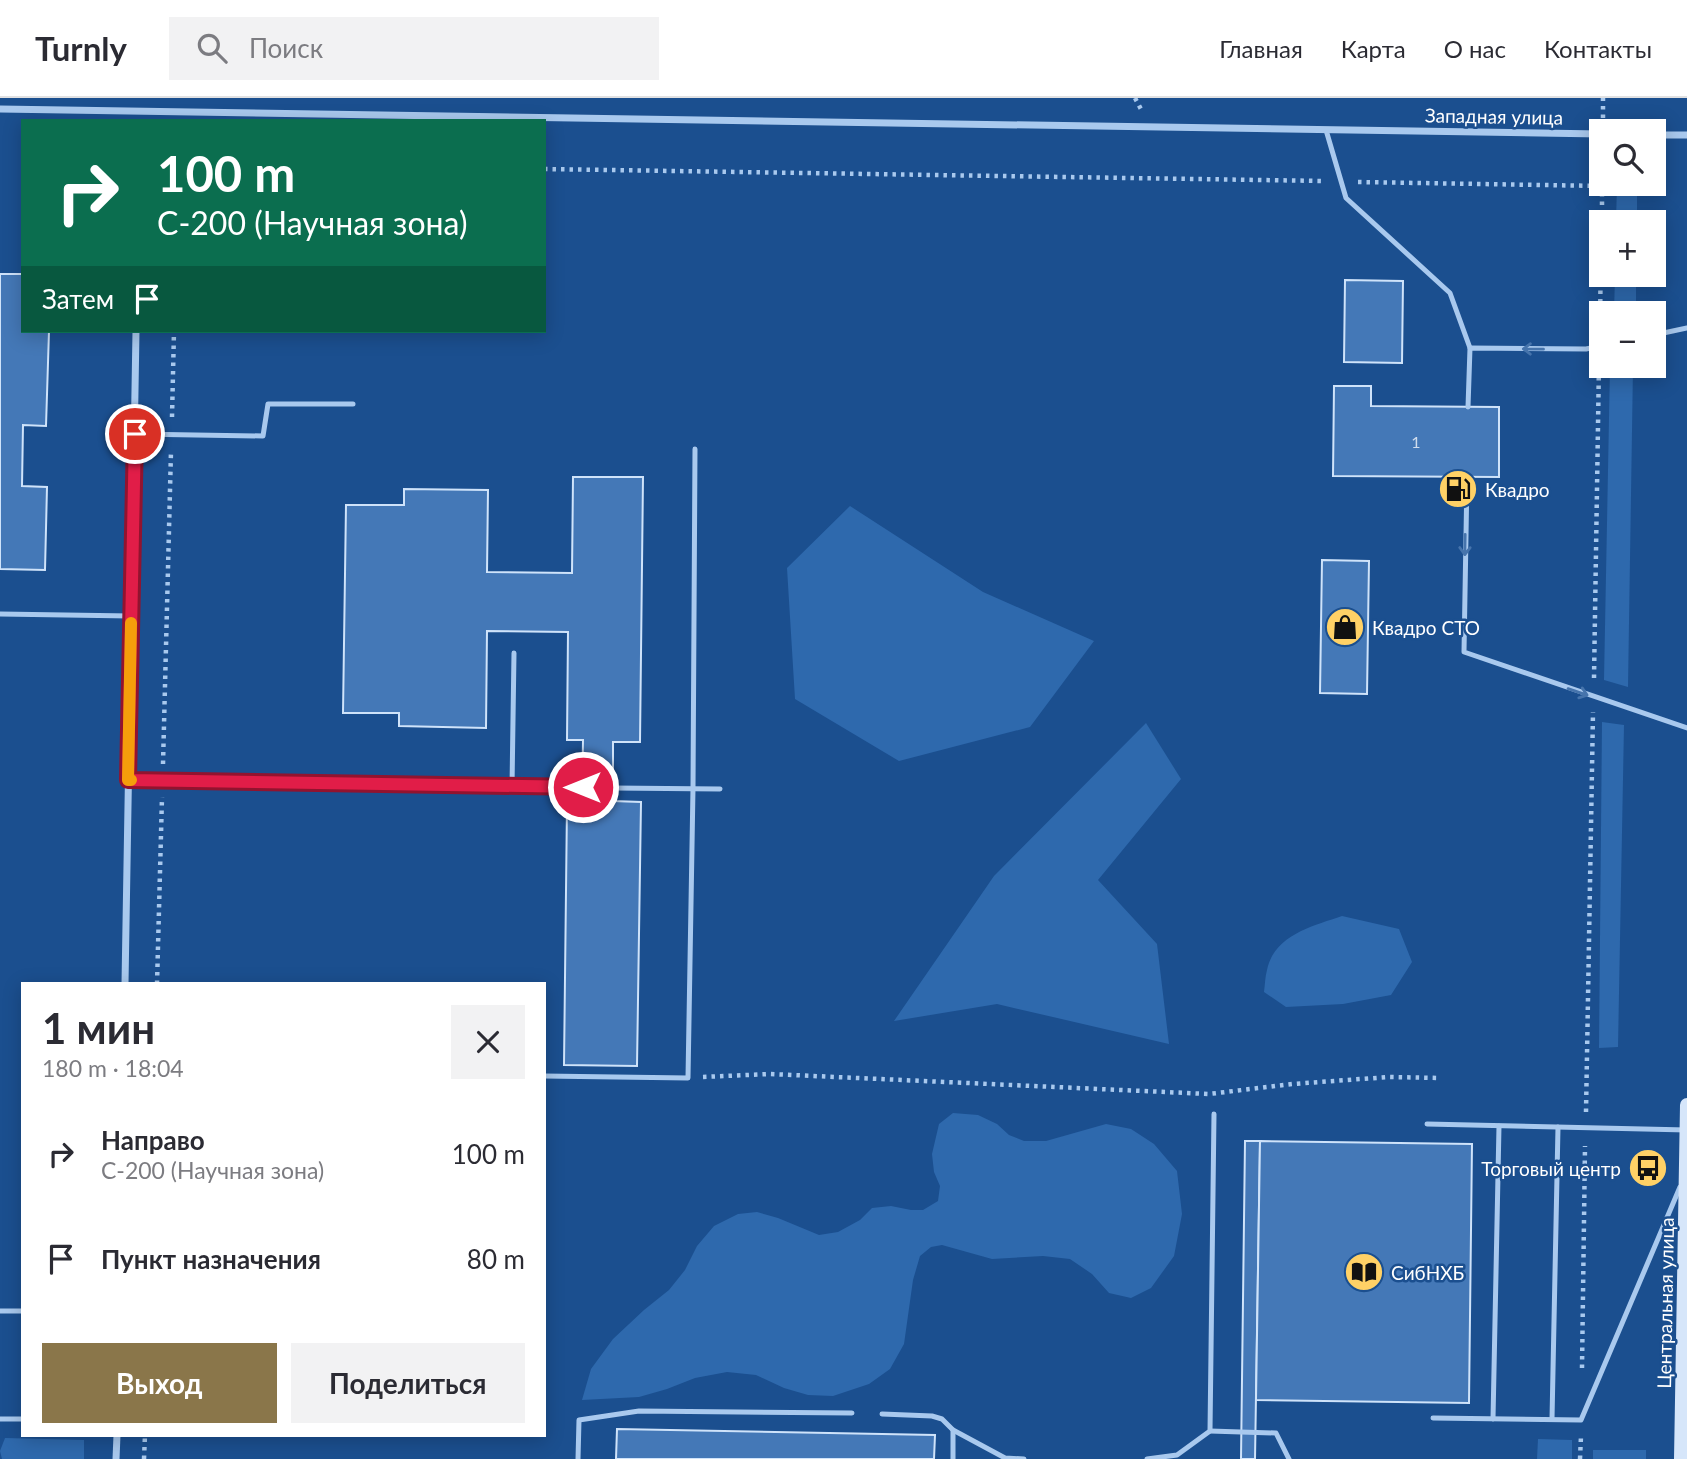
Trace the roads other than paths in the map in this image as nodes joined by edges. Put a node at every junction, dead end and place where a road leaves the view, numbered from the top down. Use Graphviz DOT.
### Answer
graph roads {
  1 [pos="0,109"];
  2 [pos="140,112"];
  3 [pos="140,119"];
  4 [pos="1326,130"];
  5 [pos="1589,134"];
  6 [pos="1666,135"];
  7 [pos="1687,135"];
  8 [pos="1687,328"];
  9 [pos="1666,332"];
  10 [pos="136,333"];
  11 [pos="1470,348"];
  12 [pos="1589,348"];
  13 [pos="353,404"];
  14 [pos="1468,407"];
  15 [pos="135,434"];
  16 [pos="695,449"];
  17 [pos="1467,477"];
  18 [pos="0,614"];
  19 [pos="131,616"];
  20 [pos="514,653"];
  21 [pos="1687,728"];
  22 [pos="128,780"];
  23 [pos="512,787"];
  24 [pos="583,787"];
  25 [pos="613,788"];
  26 [pos="694,788"];
  27 [pos="720,789"];
  28 [pos="125,982"];
  29 [pos="546,1076"];
  30 [pos="1687,1108"];
  31 [pos="1214,1114"];
  32 [pos="1427,1124"];
  33 [pos="1499,1126"];
  34 [pos="1558,1127"];
  35 [pos="1686,1130"];
  36 [pos="1687,1171"];
  37 [pos="0,1311"];
  38 [pos="21,1311"];
  39 [pos="852,1413"];
  40 [pos="882,1413"];
  41 [pos="0,1419"];
  42 [pos="21,1419"];
  43 [pos="1433,1419"];
  44 [pos="1493,1419"];
  45 [pos="1552,1419"];
  46 [pos="953,1430"];
  47 [pos="1210,1431"];
  48 [pos="117,1437"];
  49 [pos="116,1459"];
  50 [pos="578,1459"];
  51 [pos="953,1459"];
  52 [pos="1024,1459"];
  53 [pos="1147,1459"];
  54 [pos="1289,1459"];
  55 [pos="1681,1459"];
  1 -- 2 [label="street, Западная улица"];
  2 -- 3 [label="street"];
  2 -- 4 [label="street, Западная улица"];
  4 -- 5 [label="street, Западная улица"];
  4 -- 11 [label="lane"];
  6 -- 7 [label="street"];
  8 -- 9 [label="lane"];
  10 -- 15 [label="street"];
  12 -- 11 [label="lane, one-way"];
  11 -- 14 [label="lane"];
  13 -- 15 [label="lane"];
  15 -- 19 [label="street"];
  16 -- 26 [label="lane"];
  17 -- 21 [label="lane, one-way"];
  18 -- 19 [label="lane"];
  19 -- 22 [label="street"];
  20 -- 23 [label="lane"];
  22 -- 23 [label="lane"];
  22 -- 28 [label="street"];
  23 -- 24 [label="lane"];
  25 -- 26 [label="lane"];
  26 -- 27 [label="lane"];
  26 -- 29 [label="lane"];
  30 -- 35 [label="main road, Центральная улица"];
  31 -- 47 [label="lane"];
  32 -- 33 [label="lane"];
  33 -- 34 [label="lane"];
  33 -- 44 [label="lane"];
  34 -- 35 [label="lane"];
  34 -- 45 [label="lane"];
  35 -- 36 [label="main road, Центральная улица"];
  36 -- 45 [label="lane"];
  36 -- 55 [label="main road, Центральная улица"];
  37 -- 38 [label="lane"];
  39 -- 50 [label="lane"];
  40 -- 46 [label="lane"];
  41 -- 42 [label="lane"];
  43 -- 44 [label="lane"];
  44 -- 45 [label="lane"];
  46 -- 51 [label="lane"];
  46 -- 52 [label="lane"];
  47 -- 53 [label="lane"];
  47 -- 54 [label="lane"];
  48 -- 49 [label="street"];
}
